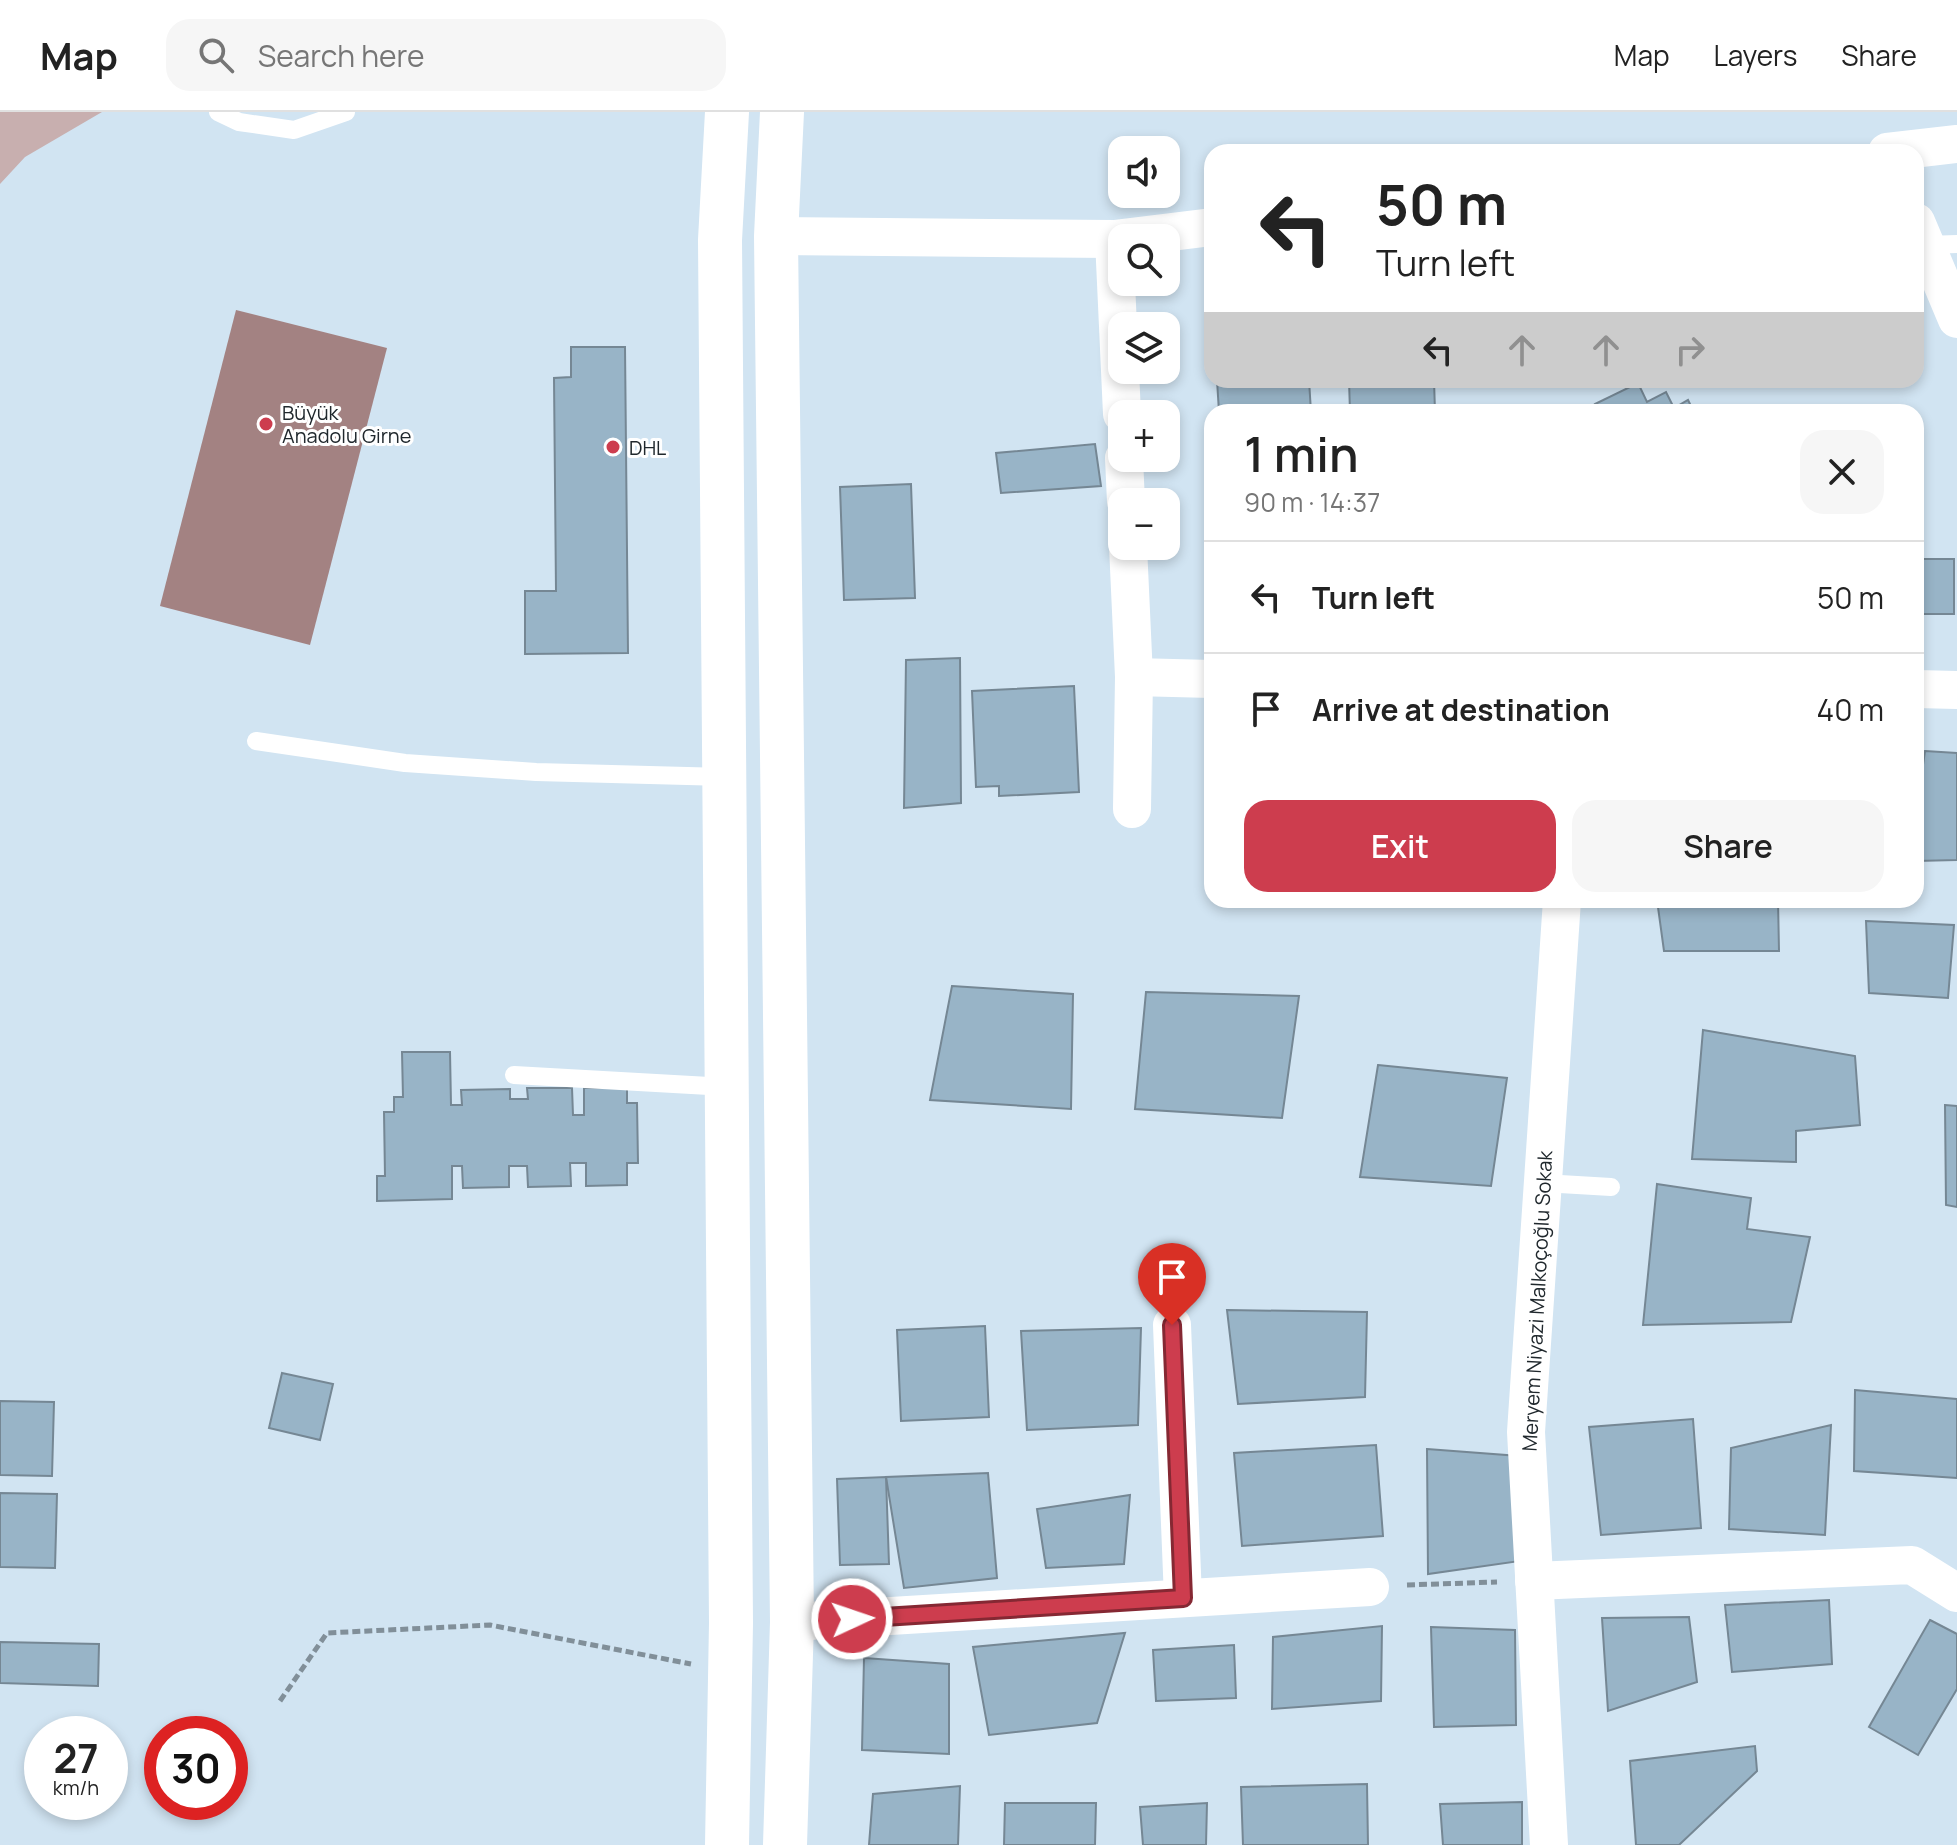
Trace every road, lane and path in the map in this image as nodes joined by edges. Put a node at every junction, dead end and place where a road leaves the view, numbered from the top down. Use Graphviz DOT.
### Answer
graph roads {
  1 [pos="218,112"];
  2 [pos="346,112"];
  3 [pos="727,112"];
  4 [pos="782,112"];
  5 [pos="1957,144"];
  6 [pos="1924,148"];
  7 [pos="1204,228"];
  8 [pos="1180,231"];
  9 [pos="776,236"];
  10 [pos="1933,237"];
  11 [pos="1108,239"];
  12 [pos="1117,296"];
  13 [pos="1957,319"];
  14 [pos="1121,400"];
  15 [pos="1129,560"];
  16 [pos="1134,677"];
  17 [pos="1204,679"];
  18 [pos="1924,689"];
  19 [pos="1957,690"];
  20 [pos="256,741"];
  21 [pos="725,777"];
  22 [pos="1132,809"];
  23 [pos="1561,908"];
  24 [pos="514,1075"];
  25 [pos="727,1087"];
  26 [pos="1543,1183"];
  27 [pos="1611,1187"];
  28 [pos="1172,1325"];
  29 [pos="1534,1581"];
  30 [pos="1370,1587"];
  31 [pos="1957,1593"];
  32 [pos="1183,1598"];
  33 [pos="792,1622"];
  34 [pos="731,1672"];
  35 [pos="280,1701"];
  36 [pos="727,1845"];
  37 [pos="785,1845"];
  38 [pos="1549,1845"];
  1 -- 2 [label="lane"];
  3 -- 21 [label="main road"];
  4 -- 9 [label="main road"];
  5 -- 6 [label="street"];
  7 -- 8 [label="street"];
  9 -- 11 [label="street"];
  9 -- 33 [label="main road"];
  10 -- 13 [label="street"];
  12 -- 14 [label="street"];
  15 -- 16 [label="street"];
  16 -- 17 [label="street"];
  16 -- 22 [label="street"];
  18 -- 19 [label="street"];
  20 -- 21 [label="lane"];
  21 -- 25 [label="main road"];
  23 -- 26 [label="street, Meryem Niyazi Malkoçoğlu Sokak"];
  24 -- 25 [label="lane"];
  25 -- 34 [label="main road"];
  26 -- 27 [label="lane"];
  26 -- 29 [label="street, Meryem Niyazi Malkoçoğlu Sokak"];
  28 -- 32 [label="street"];
  29 -- 30 [label="path"];
  29 -- 31 [label="street"];
  29 -- 38 [label="street, Meryem Niyazi Malkoçoğlu Sokak"];
  30 -- 32 [label="street"];
  32 -- 33 [label="street"];
  33 -- 37 [label="main road"];
  34 -- 35 [label="path"];
  34 -- 36 [label="main road"];
}
